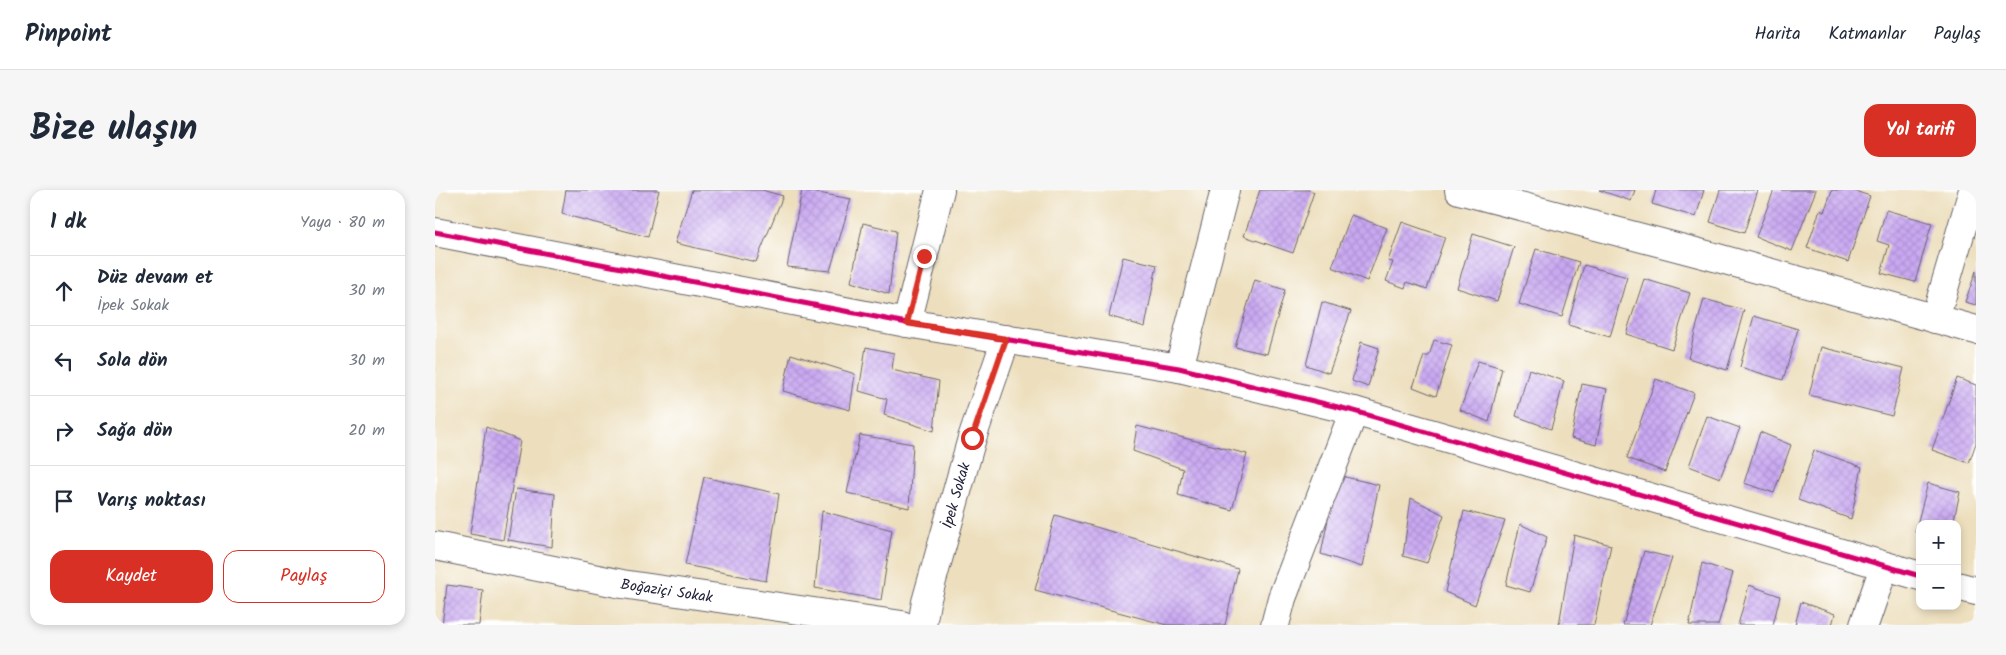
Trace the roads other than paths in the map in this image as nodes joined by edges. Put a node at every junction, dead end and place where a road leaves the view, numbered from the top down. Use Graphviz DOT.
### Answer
graph roads {
  1 [pos="940,190"];
  2 [pos="1225,190"];
  3 [pos="1459,190"];
  4 [pos="1973,190"];
  5 [pos="435,232"];
  6 [pos="1935,319"];
  7 [pos="907,323"];
  8 [pos="1976,330"];
  9 [pos="1006,339"];
  10 [pos="1179,368"];
  11 [pos="1354,410"];
  12 [pos="435,546"];
  13 [pos="1884,567"];
  14 [pos="1916,575"];
  15 [pos="1961,587"];
  16 [pos="1976,591"];
  17 [pos="902,625"];
  18 [pos="922,625"];
  19 [pos="1275,625"];
  20 [pos="1864,625"];
  1 -- 7 [label="street"];
  2 -- 10 [label="street"];
  3 -- 6 [label="street"];
  4 -- 6 [label="street"];
  5 -- 7 [label="street"];
  6 -- 8 [label="street"];
  7 -- 9 [label="street"];
  9 -- 10 [label="street"];
  9 -- 18 [label="street, İpek Sokak"];
  10 -- 11 [label="street"];
  11 -- 13 [label="street"];
  11 -- 19 [label="street"];
  12 -- 17 [label="street, Boğaziçi Sokak"];
  13 -- 14 [label="street"];
  13 -- 20 [label="street"];
  15 -- 16 [label="street"];
}
